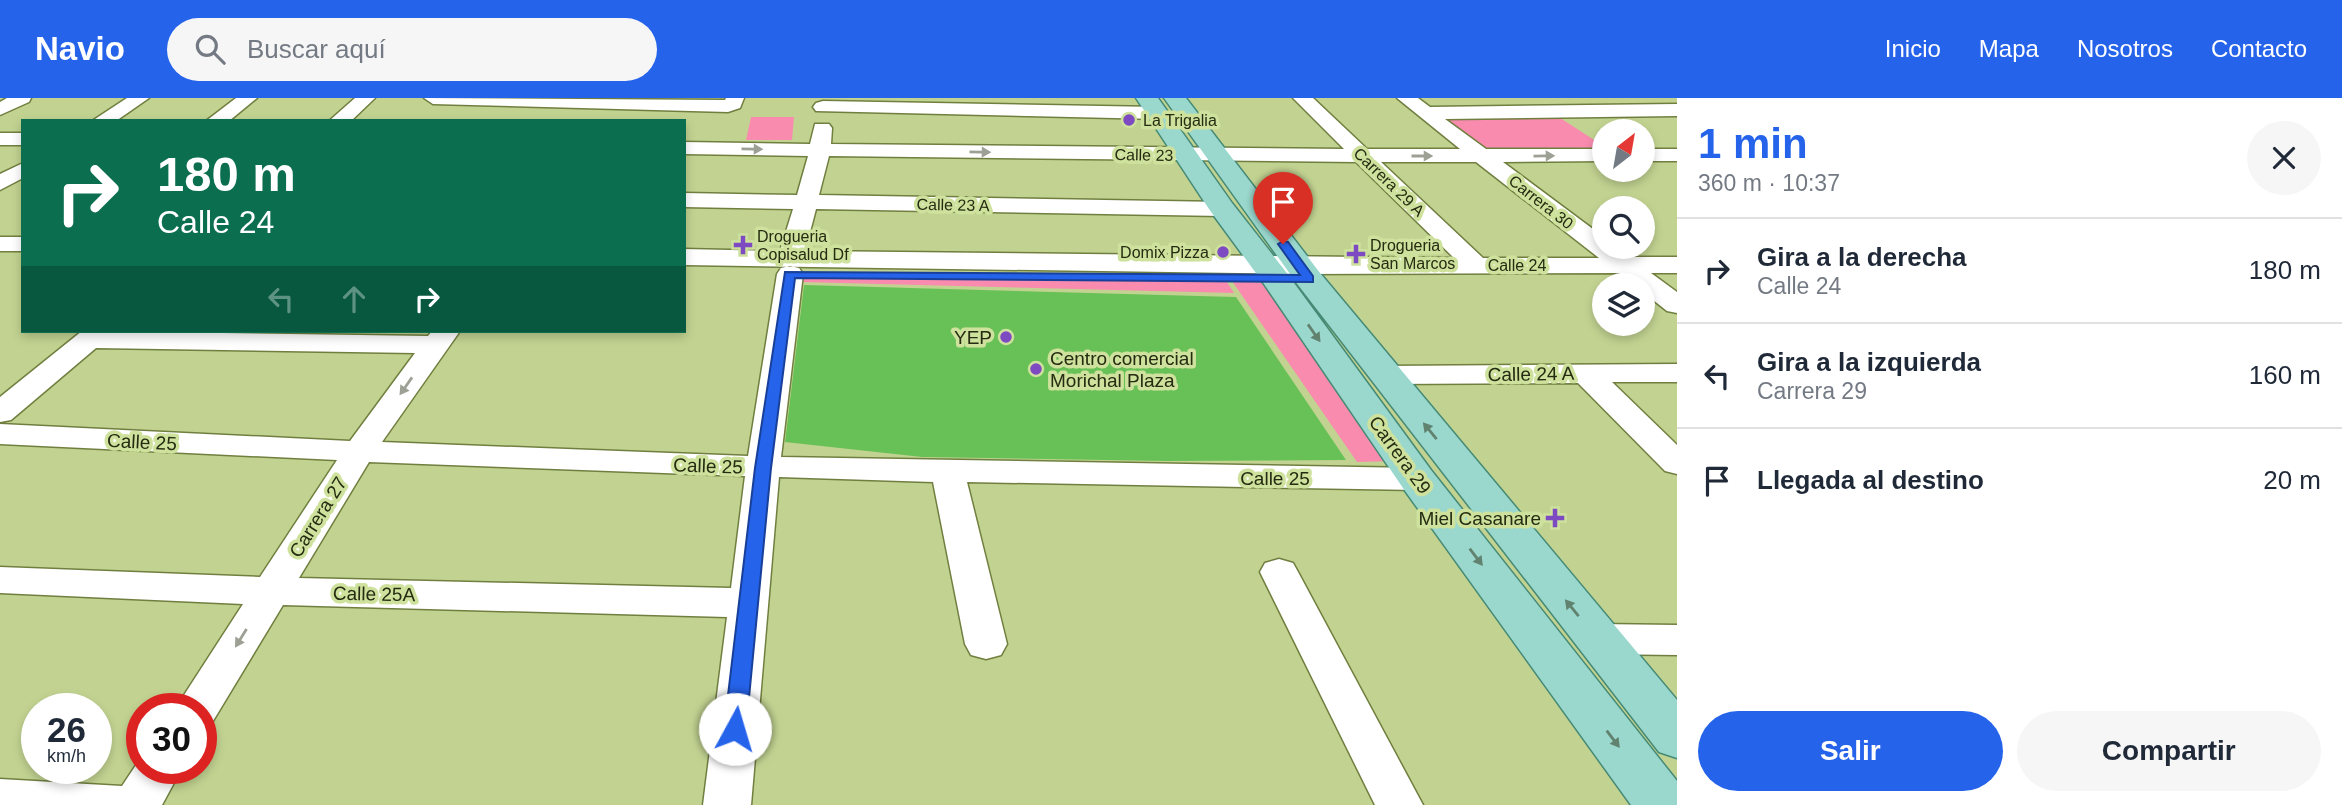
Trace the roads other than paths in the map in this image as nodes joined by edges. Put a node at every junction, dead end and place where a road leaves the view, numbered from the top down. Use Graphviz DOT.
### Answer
graph roads {
  1 [pos="22,98"];
  2 [pos="140,98"];
  3 [pos="247,98"];
  4 [pos="366,98"];
  5 [pos="433,98"];
  6 [pos="1303,98"];
  7 [pos="1406,98"];
  8 [pos="1656,98"];
  9 [pos="600,101"];
  10 [pos="733,102"];
  11 [pos="824,102"];
  12 [pos="1160,103"];
  13 [pos="0,109"];
  14 [pos="1677,110"];
  15 [pos="1557,111"];
  16 [pos="1426,113"];
  17 [pos="105,119"];
  18 [pos="219,119"];
  19 [pos="341,119"];
  20 [pos="588,119"];
  21 [pos="1592,137"];
  22 [pos="0,139"];
  23 [pos="21,139"];
  24 [pos="1592,142"];
  25 [pos="686,148"];
  26 [pos="820,150"];
  27 [pos="1656,155"];
  28 [pos="1677,155"];
  29 [pos="1202,156"];
  30 [pos="1482,156"];
  31 [pos="1362,157"];
  32 [pos="21,170"];
  33 [pos="0,183"];
  34 [pos="0,190"];
  35 [pos="21,190"];
  36 [pos="686,200"];
  37 [pos="807,203"];
  38 [pos="1222,209"];
  39 [pos="0,244"];
  40 [pos="21,244"];
  41 [pos="686,257"];
  42 [pos="0,259"];
  43 [pos="21,260"];
  44 [pos="1622,265"];
  45 [pos="1677,265"];
  46 [pos="790,266"];
  47 [pos="1477,266"];
  48 [pos="686,272"];
  49 [pos="1287,272"];
  50 [pos="1633,273"];
  51 [pos="1592,280"];
  52 [pos="1655,281"];
  53 [pos="1677,281"];
  54 [pos="1655,289"];
  55 [pos="1677,305"];
  56 [pos="94,335"];
  57 [pos="440,338"];
  58 [pos="1585,373"];
  59 [pos="1677,373"];
  60 [pos="1385,375"];
  61 [pos="0,413"];
  62 [pos="0,434"];
  63 [pos="358,453"];
  64 [pos="1677,464"];
  65 [pos="763,468"];
  66 [pos="948,473"];
  67 [pos="1417,479"];
  68 [pos="1279,572"];
  69 [pos="0,580"];
  70 [pos="271,591"];
  71 [pos="748,603"];
  72 [pos="1597,639"];
  73 [pos="1677,640"];
  74 [pos="986,644"];
  75 [pos="207,693"];
  76 [pos="1677,737"];
  77 [pos="149,784"];
  78 [pos="0,799"];
  79 [pos="118,805"];
  80 [pos="136,805"];
  81 [pos="727,805"];
  82 [pos="1399,805"];
  83 [pos="1663,805"];
  1 -- 13 [label="street"];
  2 -- 17 [label="street"];
  3 -- 18 [label="street"];
  4 -- 19 [label="street"];
  5 -- 9 [label="street"];
  6 -- 31 [label="street, Carrera 29 A"];
  7 -- 16 [label="street, Carrera 30"];
  8 -- 14 [label="street"];
  9 -- 10 [label="street"];
  9 -- 20 [label="street"];
  11 -- 12 [label="street"];
  11 -- 26 [label="street"];
  12 -- 29 [label="main road, Carrera 29"];
  14 -- 15 [label="street"];
  15 -- 16 [label="street"];
  15 -- 21 [label="street"];
  16 -- 30 [label="street, Carrera 30"];
  22 -- 23 [label="street"];
  30 -- 24 [label="street, Calle 23, one-way"];
  25 -- 26 [label="street, Calle 23, one-way"];
  26 -- 29 [label="street, Calle 23, one-way"];
  26 -- 37 [label="street"];
  27 -- 28 [label="street"];
  29 -- 31 [label="street, Calle 23"];
  29 -- 38 [label="main road, Carrera 29"];
  29 -- 49 [label="main road, Carrera 29"];
  31 -- 30 [label="street, Calle 23, one-way"];
  30 -- 44 [label="street, Carrera 30"];
  31 -- 47 [label="street, Carrera 29 A"];
  32 -- 33 [label="street"];
  34 -- 35 [label="street"];
  36 -- 37 [label="street, Calle 23 A"];
  37 -- 38 [label="street, Calle 23 A"];
  37 -- 46 [label="street"];
  38 -- 49 [label="main road, Carrera 29"];
  39 -- 40 [label="street"];
  41 -- 46 [label="street, Calle 24"];
  42 -- 43 [label="street"];
  44 -- 45 [label="street, Calle 24"];
  44 -- 47 [label="street, Calle 24"];
  44 -- 50 [label="street, Carrera 30"];
  46 -- 48 [label="street, Calle 24"];
  46 -- 49 [label="street, Calle 24"];
  46 -- 65 [label="street"];
  47 -- 49 [label="street, Calle 24"];
  49 -- 51 [label="street, Calle 24"];
  49 -- 60 [label="main road, Carrera 29"];
  49 -- 67 [label="main road, Carrera 29, one-way"];
  52 -- 53 [label="street, Calle 24"];
  54 -- 55 [label="street, Carrera 30"];
  56 -- 57 [label="street"];
  56 -- 61 [label="street"];
  57 -- 63 [label="street, Carrera 27, one-way"];
  58 -- 59 [label="street, Calle 24 A"];
  58 -- 60 [label="street, Calle 24 A"];
  58 -- 64 [label="street"];
  72 -- 60 [label="main road, Carrera 29, one-way"];
  62 -- 63 [label="street, Calle 25"];
  63 -- 65 [label="street, Calle 25"];
  63 -- 70 [label="street, Carrera 27"];
  65 -- 66 [label="street, Calle 25"];
  65 -- 71 [label="street"];
  66 -- 67 [label="street, Calle 25"];
  66 -- 74 [label="street"];
  67 -- 83 [label="main road, Carrera 29, one-way"];
  68 -- 82 [label="street"];
  69 -- 70 [label="street, Calle 25A"];
  70 -- 71 [label="street, Calle 25A"];
  70 -- 75 [label="street, Carrera 27, one-way"];
  71 -- 81 [label="street"];
  72 -- 73 [label="street"];
  72 -- 76 [label="main road, Carrera 29"];
  77 -- 80 [label="street"];
  78 -- 79 [label="street"];
}
